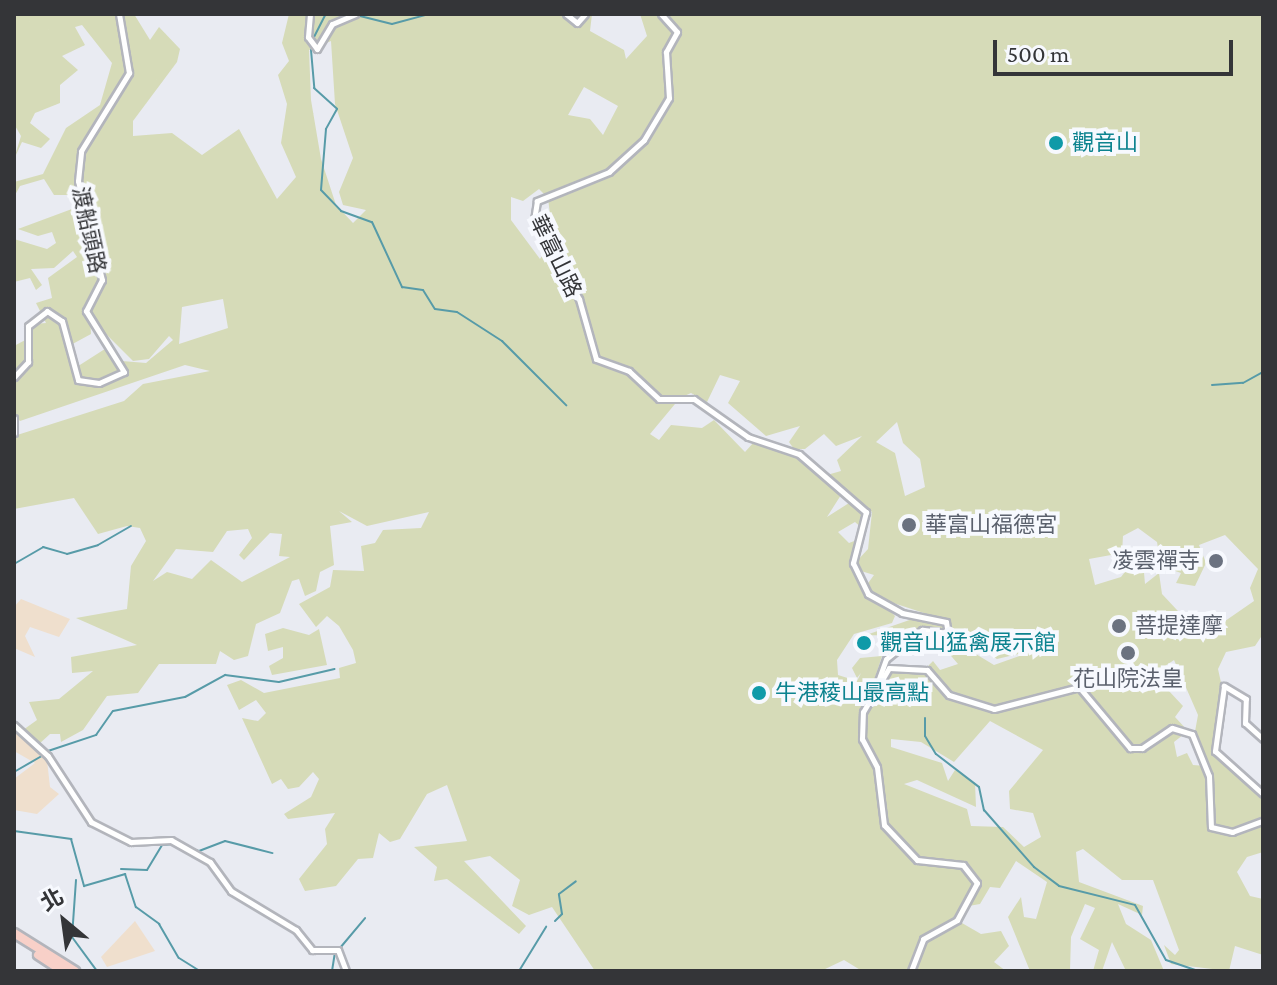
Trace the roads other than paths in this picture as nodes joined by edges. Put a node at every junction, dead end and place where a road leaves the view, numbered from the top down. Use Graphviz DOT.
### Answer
graph roads {
  1 [pos="119,14"];
  2 [pos="310,14"];
  3 [pos="566,14"];
  4 [pos="585,14"];
  5 [pos="661,14"];
  6 [pos="355,15"];
  7 [pos="14,377"];
  8 [pos="14,418"];
  9 [pos="14,433"];
  10 [pos="871,701"];
  11 [pos="14,725"];
  12 [pos="1263,739"];
  13 [pos="1263,794"];
  14 [pos="1263,821"];
  15 [pos="14,933"];
  16 [pos="14,939"];
  17 [pos="63,971"];
  18 [pos="75,971"];
  19 [pos="346,971"];
  20 [pos="911,971"];
  1 -- 7 [label="street, 渡船頭路"];
  2 -- 6 [label="street"];
  3 -- 4 [label="street"];
  5 -- 10 [label="street, 華富山路"];
  8 -- 9 [label="street"];
  10 -- 14 [label="street"];
  10 -- 20 [label="street"];
  11 -- 19 [label="street"];
  12 -- 13 [label="street"];
  15 -- 18 [label="highway"];
  16 -- 17 [label="highway"];
}
